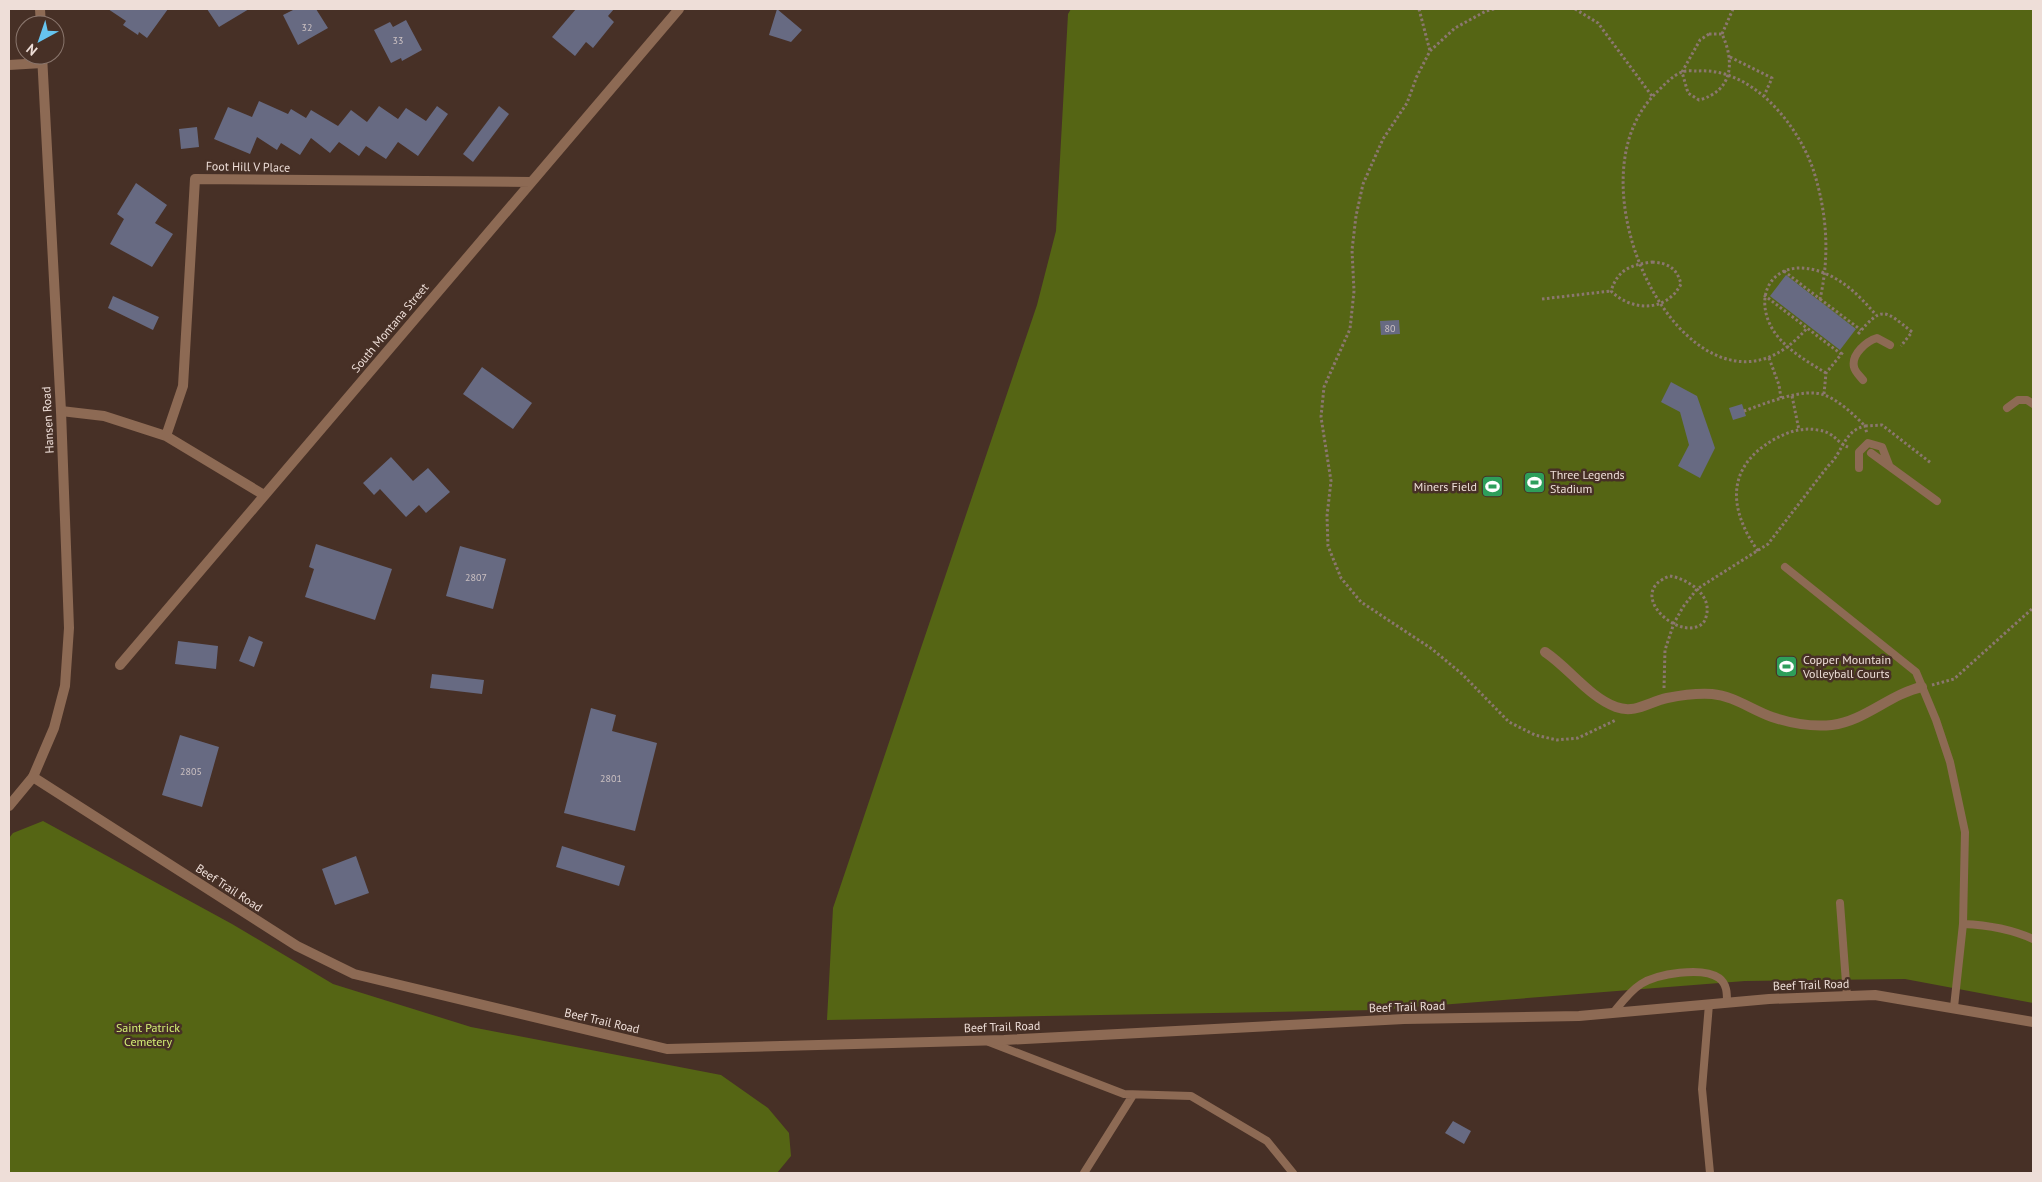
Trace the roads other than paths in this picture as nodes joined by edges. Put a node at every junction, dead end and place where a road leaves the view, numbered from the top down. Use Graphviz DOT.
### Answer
graph roads {
  1 [pos="679,9"];
  2 [pos="42,65"];
  3 [pos="531,182"];
  4 [pos="1890,345"];
  5 [pos="1863,380"];
  6 [pos="2033,404"];
  7 [pos="2007,408"];
  8 [pos="61,411"];
  9 [pos="166,436"];
  10 [pos="1871,453"];
  11 [pos="1889,465"];
  12 [pos="1859,468"];
  13 [pos="264,496"];
  14 [pos="1936,501"];
  15 [pos="1785,567"];
  16 [pos="1545,652"];
  17 [pos="120,664"];
  18 [pos="1922,687"];
  19 [pos="33,777"];
  20 [pos="9,806"];
  21 [pos="1840,903"];
  22 [pos="1963,924"];
  23 [pos="2033,938"];
  24 [pos="1846,996"];
  25 [pos="1727,1002"];
  26 [pos="1709,1004"];
  27 [pos="1954,1007"];
  28 [pos="1614,1012"];
  29 [pos="2033,1022"];
  30 [pos="985,1041"];
  31 [pos="1132,1095"];
  32 [pos="1084,1173"];
  33 [pos="1293,1173"];
  34 [pos="1710,1173"];
  1 -- 3 [label="street, South Montana Street"];
  2 -- 8 [label="street, Hansen Road"];
  3 -- 9 [label="street, Foot Hill V Place"];
  3 -- 13 [label="street, South Montana Street"];
  4 -- 5 [label="lane"];
  6 -- 7 [label="lane"];
  8 -- 9 [label="street"];
  8 -- 19 [label="street, Hansen Road"];
  9 -- 13 [label="street"];
  10 -- 11 [label="lane"];
  11 -- 12 [label="lane"];
  11 -- 14 [label="lane"];
  13 -- 17 [label="street, South Montana Street"];
  15 -- 18 [label="lane"];
  16 -- 18 [label="street"];
  18 -- 22 [label="lane"];
  19 -- 20 [label="street"];
  19 -- 30 [label="street, Beef Trail Road"];
  21 -- 24 [label="lane"];
  22 -- 23 [label="lane"];
  22 -- 27 [label="lane"];
  24 -- 25 [label="street, Beef Trail Road"];
  24 -- 27 [label="street, Beef Trail Road"];
  25 -- 26 [label="street, Beef Trail Road"];
  25 -- 28 [label="lane"];
  26 -- 28 [label="street, Beef Trail Road"];
  26 -- 34 [label="lane"];
  27 -- 29 [label="street, Beef Trail Road"];
  28 -- 30 [label="street, Beef Trail Road"];
  30 -- 31 [label="lane"];
  31 -- 32 [label="lane"];
  31 -- 33 [label="lane"];
}
